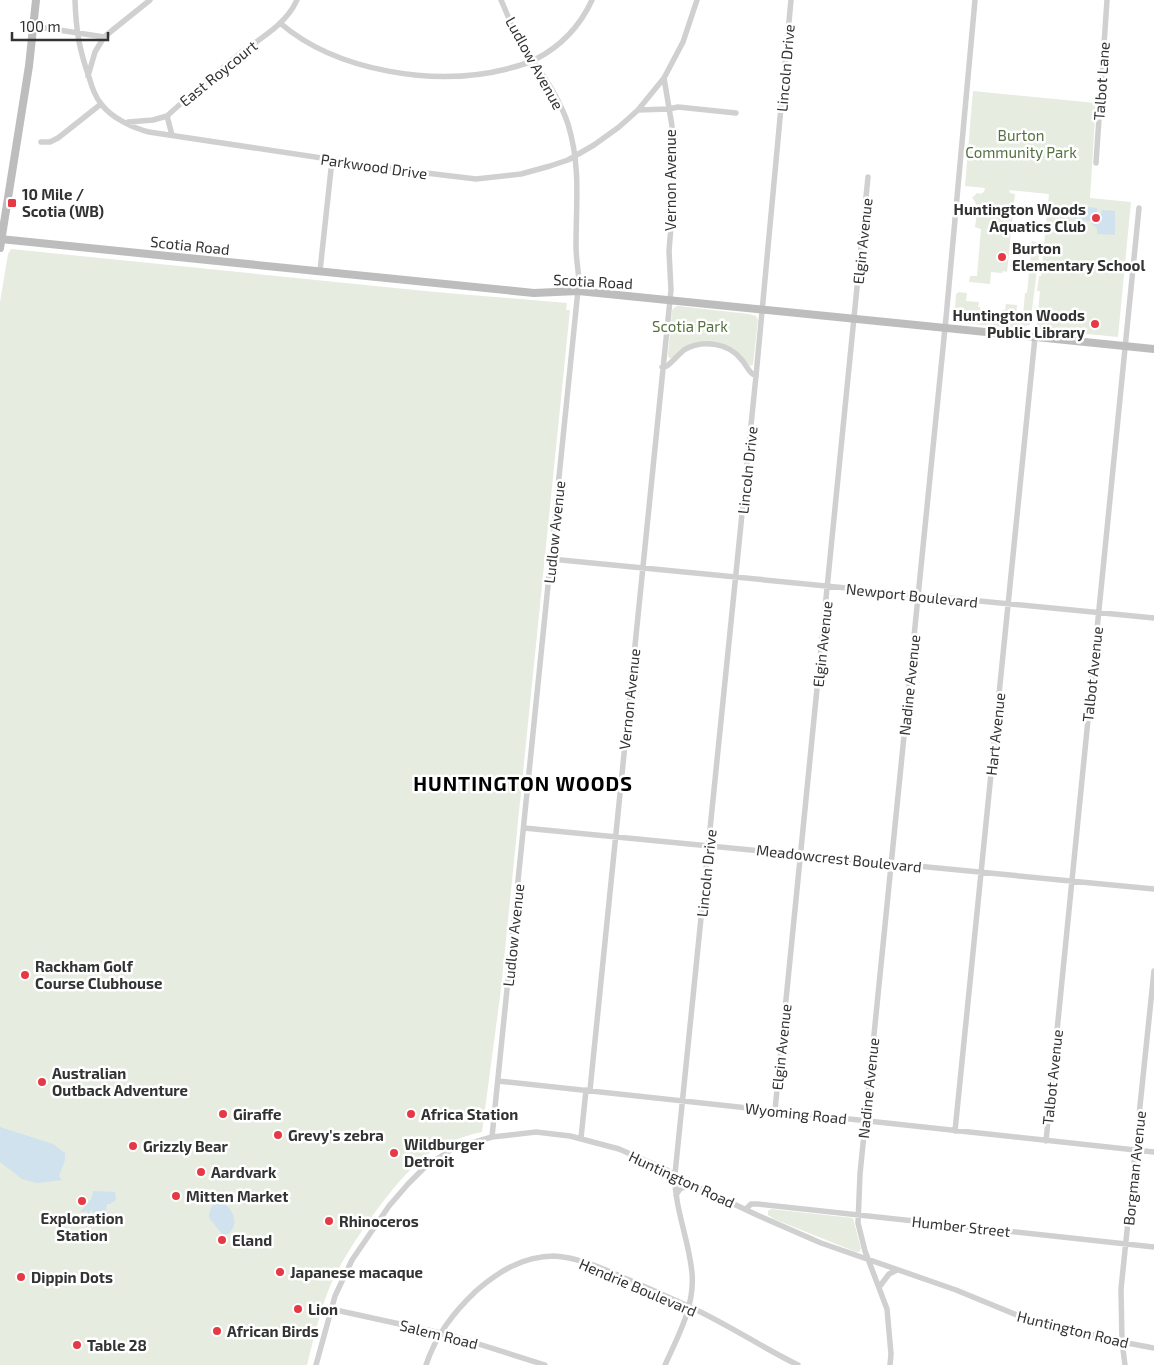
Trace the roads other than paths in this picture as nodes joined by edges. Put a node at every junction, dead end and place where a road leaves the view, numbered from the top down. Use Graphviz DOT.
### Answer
graph roads {
  1 [pos="36,0"];
  2 [pos="75,0"];
  3 [pos="150,0"];
  4 [pos="297,0"];
  5 [pos="501,0"];
  6 [pos="592,0"];
  7 [pos="697,0"];
  8 [pos="791,0"];
  9 [pos="975,0"];
  10 [pos="1107,0"];
  11 [pos="280,23"];
  12 [pos="33,26"];
  13 [pos="76,32"];
  14 [pos="104,37"];
  15 [pos="534,60"];
  16 [pos="88,76"];
  17 [pos="664,78"];
  18 [pos="100,104"];
  19 [pos="669,109"];
  20 [pos="638,110"];
  21 [pos="736,113"];
  22 [pos="167,116"];
  23 [pos="126,122"];
  24 [pos="172,135"];
  25 [pos="41,142"];
  26 [pos="575,156"];
  27 [pos="332,160"];
  28 [pos="1096,163"];
  29 [pos="868,177"];
  30 [pos="1139,208"];
  31 [pos="2,222"];
  32 [pos="0,242"];
  33 [pos="320,271"];
  34 [pos="578,291"];
  35 [pos="669,301"];
  36 [pos="763,311"];
  37 [pos="854,320"];
  38 [pos="944,329"];
  39 [pos="1035,338"];
  40 [pos="1126,346"];
  41 [pos="1154,349"];
  42 [pos="662,367"];
  43 [pos="756,376"];
  44 [pos="551,559"];
  45 [pos="642,568"];
  46 [pos="736,578"];
  47 [pos="828,586"];
  48 [pos="918,595"];
  49 [pos="1009,604"];
  50 [pos="1099,613"];
  51 [pos="1154,618"];
  52 [pos="524,828"];
  53 [pos="616,836"];
  54 [pos="708,845"];
  55 [pos="801,854"];
  56 [pos="890,863"];
  57 [pos="981,872"];
  58 [pos="1072,881"];
  59 [pos="1154,889"];
  60 [pos="1154,971"];
  61 [pos="498,1081"];
  62 [pos="588,1090"];
  63 [pos="683,1101"];
  64 [pos="775,1110"];
  65 [pos="865,1121"];
  66 [pos="955,1131"];
  67 [pos="492,1137"];
  68 [pos="580,1138"];
  69 [pos="1046,1140"];
  70 [pos="1136,1150"];
  71 [pos="1154,1152"];
  72 [pos="675,1174"];
  73 [pos="693,1184"];
  74 [pos="676,1195"];
  75 [pos="767,1205"];
  76 [pos="746,1208"];
  77 [pos="858,1215"];
  78 [pos="762,1217"];
  79 [pos="1126,1244"];
  80 [pos="1154,1247"];
  81 [pos="869,1259"];
  82 [pos="898,1270"];
  83 [pos="880,1286"];
  84 [pos="689,1306"];
  85 [pos="331,1309"];
  86 [pos="440,1332"];
  87 [pos="1122,1342"];
  88 [pos="1154,1348"];
  89 [pos="316,1365"];
  90 [pos="426,1365"];
  91 [pos="545,1365"];
  92 [pos="666,1365"];
  93 [pos="798,1365"];
  94 [pos="890,1365"];
  95 [pos="1125,1365"];
  1 -- 12 [label="street"];
  2 -- 13 [label="street"];
  3 -- 14 [label="street"];
  4 -- 11 [label="street, East Roycourt"];
  5 -- 15 [label="street, Ludlow Avenue"];
  6 -- 15 [label="street"];
  7 -- 17 [label="street"];
  8 -- 36 [label="street, Lincoln Drive"];
  9 -- 38 [label="street, Nadine Avenue"];
  10 -- 28 [label="street, Talbot Lane"];
  11 -- 15 [label="street"];
  11 -- 22 [label="street, East Roycourt"];
  12 -- 13 [label="street"];
  12 -- 31 [label="street"];
  13 -- 14 [label="street"];
  13 -- 16 [label="street"];
  14 -- 16 [label="street"];
  15 -- 26 [label="street, Ludlow Avenue"];
  16 -- 18 [label="street"];
  17 -- 19 [label="street, Vernon Avenue"];
  17 -- 20 [label="street, Parkwood Drive"];
  18 -- 23 [label="street, Parkwood Drive"];
  18 -- 25 [label="street"];
  19 -- 20 [label="street"];
  19 -- 21 [label="street"];
  19 -- 35 [label="street, Vernon Avenue"];
  20 -- 26 [label="street, Parkwood Drive"];
  22 -- 23 [label="street, East Roycourt"];
  22 -- 24 [label="street"];
  23 -- 24 [label="street, Parkwood Drive"];
  24 -- 27 [label="street, Parkwood Drive"];
  26 -- 27 [label="street, Parkwood Drive"];
  26 -- 34 [label="street, Ludlow Avenue"];
  27 -- 33 [label="street"];
  29 -- 37 [label="street, Elgin Avenue"];
  30 -- 40 [label="street, Talbot Avenue"];
  31 -- 32 [label="street"];
  32 -- 33 [label="street, Scotia Road"];
  33 -- 34 [label="street, Scotia Road"];
  34 -- 35 [label="street, Scotia Road"];
  34 -- 44 [label="street, Ludlow Avenue"];
  35 -- 36 [label="street, Scotia Road"];
  35 -- 42 [label="street, Vernon Avenue"];
  36 -- 37 [label="street, Scotia Road"];
  36 -- 43 [label="street, Lincoln Drive"];
  37 -- 38 [label="street, Scotia Road"];
  37 -- 47 [label="street, Elgin Avenue"];
  38 -- 39 [label="street, Scotia Road"];
  38 -- 48 [label="street, Nadine Avenue"];
  39 -- 40 [label="street, Scotia Road"];
  39 -- 49 [label="street, Hart Avenue"];
  40 -- 41 [label="street, Scotia Road"];
  40 -- 50 [label="street, Talbot Avenue"];
  42 -- 43 [label="street"];
  42 -- 45 [label="street, Vernon Avenue"];
  43 -- 46 [label="street, Lincoln Drive"];
  44 -- 45 [label="street, Newport Boulevard"];
  44 -- 52 [label="street, Ludlow Avenue"];
  45 -- 46 [label="street, Newport Boulevard"];
  45 -- 53 [label="street, Vernon Avenue"];
  46 -- 47 [label="street, Newport Boulevard"];
  46 -- 54 [label="street, Lincoln Drive"];
  47 -- 48 [label="street, Newport Boulevard"];
  47 -- 55 [label="street, Elgin Avenue"];
  48 -- 49 [label="street, Newport Boulevard"];
  48 -- 56 [label="street, Nadine Avenue"];
  49 -- 50 [label="street, Newport Boulevard"];
  49 -- 57 [label="street, Hart Avenue"];
  50 -- 51 [label="street, Newport Boulevard"];
  50 -- 58 [label="street, Talbot Avenue"];
  52 -- 53 [label="street, Meadowcrest Boulevard"];
  52 -- 61 [label="street, Ludlow Avenue"];
  53 -- 54 [label="street, Meadowcrest Boulevard"];
  53 -- 62 [label="street, Vernon Avenue"];
  54 -- 55 [label="street, Meadowcrest Boulevard"];
  54 -- 63 [label="street, Lincoln Drive"];
  55 -- 56 [label="street, Meadowcrest Boulevard"];
  55 -- 64 [label="street, Elgin Avenue"];
  56 -- 57 [label="street, Meadowcrest Boulevard"];
  56 -- 65 [label="street, Nadine Avenue"];
  57 -- 58 [label="street, Meadowcrest Boulevard"];
  57 -- 66 [label="street, Hart Avenue"];
  58 -- 59 [label="street, Meadowcrest Boulevard"];
  58 -- 69 [label="street, Talbot Avenue"];
  60 -- 70 [label="street, Borgman Avenue"];
  61 -- 62 [label="street, Wyoming Road"];
  61 -- 67 [label="street, Ludlow Avenue"];
  62 -- 63 [label="street, Wyoming Road"];
  62 -- 68 [label="street, Vernon Avenue"];
  63 -- 64 [label="street, Wyoming Road"];
  63 -- 72 [label="street, Lincoln Drive"];
  64 -- 65 [label="street, Wyoming Road"];
  65 -- 66 [label="street, Wyoming Road"];
  65 -- 77 [label="street, Nadine Avenue"];
  66 -- 69 [label="street, Wyoming Road"];
  67 -- 68 [label="street, Huntington Road"];
  67 -- 85 [label="street, Huntington Road"];
  68 -- 72 [label="street, Huntington Road"];
  69 -- 70 [label="street, Wyoming Road"];
  70 -- 71 [label="street, Wyoming Road"];
  70 -- 79 [label="street, Borgman Avenue"];
  72 -- 73 [label="street, Huntington Road"];
  72 -- 74 [label="street, Lincoln Drive"];
  73 -- 74 [label="street"];
  73 -- 76 [label="street, Huntington Road"];
  74 -- 84 [label="street, Lincoln Drive"];
  75 -- 76 [label="street, Humber Street"];
  75 -- 77 [label="street, Humber Street"];
  75 -- 78 [label="street"];
  76 -- 78 [label="street, Huntington Road"];
  77 -- 79 [label="street, Humber Street"];
  77 -- 81 [label="street, Nadine Avenue"];
  78 -- 81 [label="street, Huntington Road"];
  79 -- 80 [label="street, Humber Street"];
  79 -- 87 [label="street, Borgman Avenue"];
  81 -- 82 [label="street, Huntington Road"];
  81 -- 83 [label="street, Nadine Avenue"];
  82 -- 83 [label="street"];
  82 -- 87 [label="street, Huntington Road"];
  83 -- 94 [label="street, Nadine Avenue"];
  84 -- 86 [label="street, Hendrie Boulevard"];
  84 -- 92 [label="street, Lincoln Drive"];
  84 -- 93 [label="street, Hendrie Boulevard"];
  85 -- 86 [label="street, Salem Road"];
  85 -- 89 [label="street, Huntington Road"];
  86 -- 90 [label="street, Hendrie Boulevard"];
  86 -- 91 [label="street, Salem Road"];
  87 -- 88 [label="street, Huntington Road"];
  87 -- 95 [label="street, Borgman Avenue"];
}
